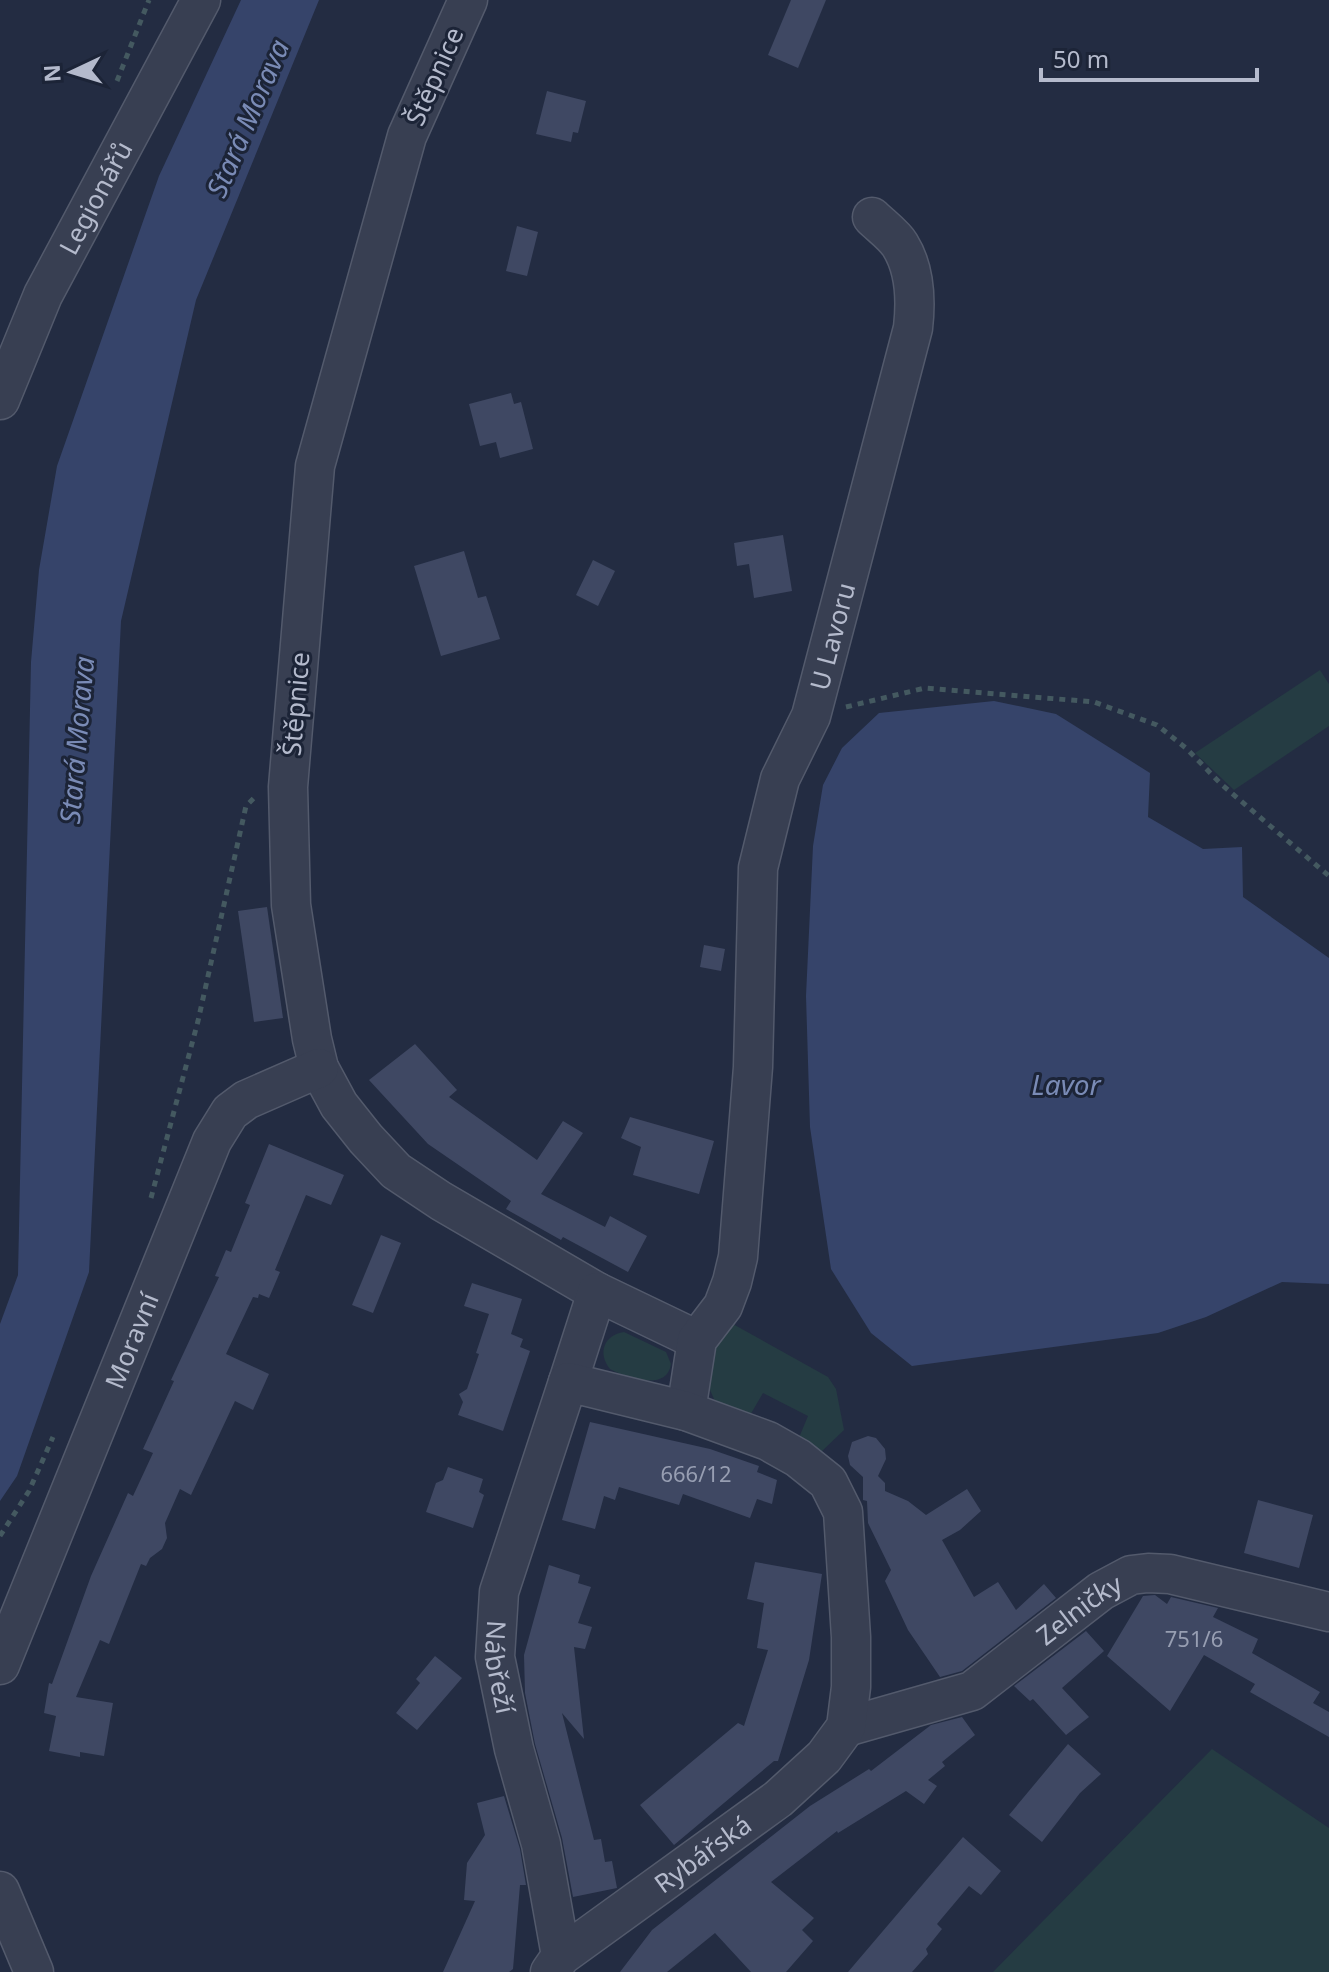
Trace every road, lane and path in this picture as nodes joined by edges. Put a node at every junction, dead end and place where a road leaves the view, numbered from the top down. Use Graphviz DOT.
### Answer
graph roads {
  1 [pos="201,0"];
  2 [pos="468,0"];
  3 [pos="872,217"];
  4 [pos="0,400"];
  5 [pos="811,716"];
  6 [pos="288,787"];
  7 [pos="1329,876"];
  8 [pos="319,1068"];
  9 [pos="148,1208"];
  10 [pos="597,1292"];
  11 [pos="697,1340"];
  12 [pos="568,1382"];
  13 [pos="686,1411"];
  14 [pos="55,1433"];
  15 [pos="0,1536"];
  16 [pos="1329,1612"];
  17 [pos="0,1665"];
  18 [pos="846,1727"];
  19 [pos="0,1891"];
  20 [pos="555,1964"];
  21 [pos="34,1972"];
  1 -- 4 [label="street, Legionářů"];
  2 -- 6 [label="street, Štěpnice"];
  3 -- 5 [label="street, U Lavoru"];
  5 -- 7 [label="path"];
  5 -- 11 [label="street, U Lavoru"];
  6 -- 8 [label="street, Štěpnice"];
  6 -- 9 [label="path"];
  8 -- 10 [label="street, Štěpnice"];
  8 -- 17 [label="street, Moravní"];
  10 -- 11 [label="street"];
  10 -- 12 [label="street, Nábřeží"];
  11 -- 13 [label="street"];
  12 -- 13 [label="street"];
  12 -- 20 [label="street, Nábřeží"];
  13 -- 18 [label="street"];
  14 -- 15 [label="path"];
  16 -- 18 [label="street, Zelničky"];
  18 -- 20 [label="street, Rybářská"];
  19 -- 21 [label="street"];
}
